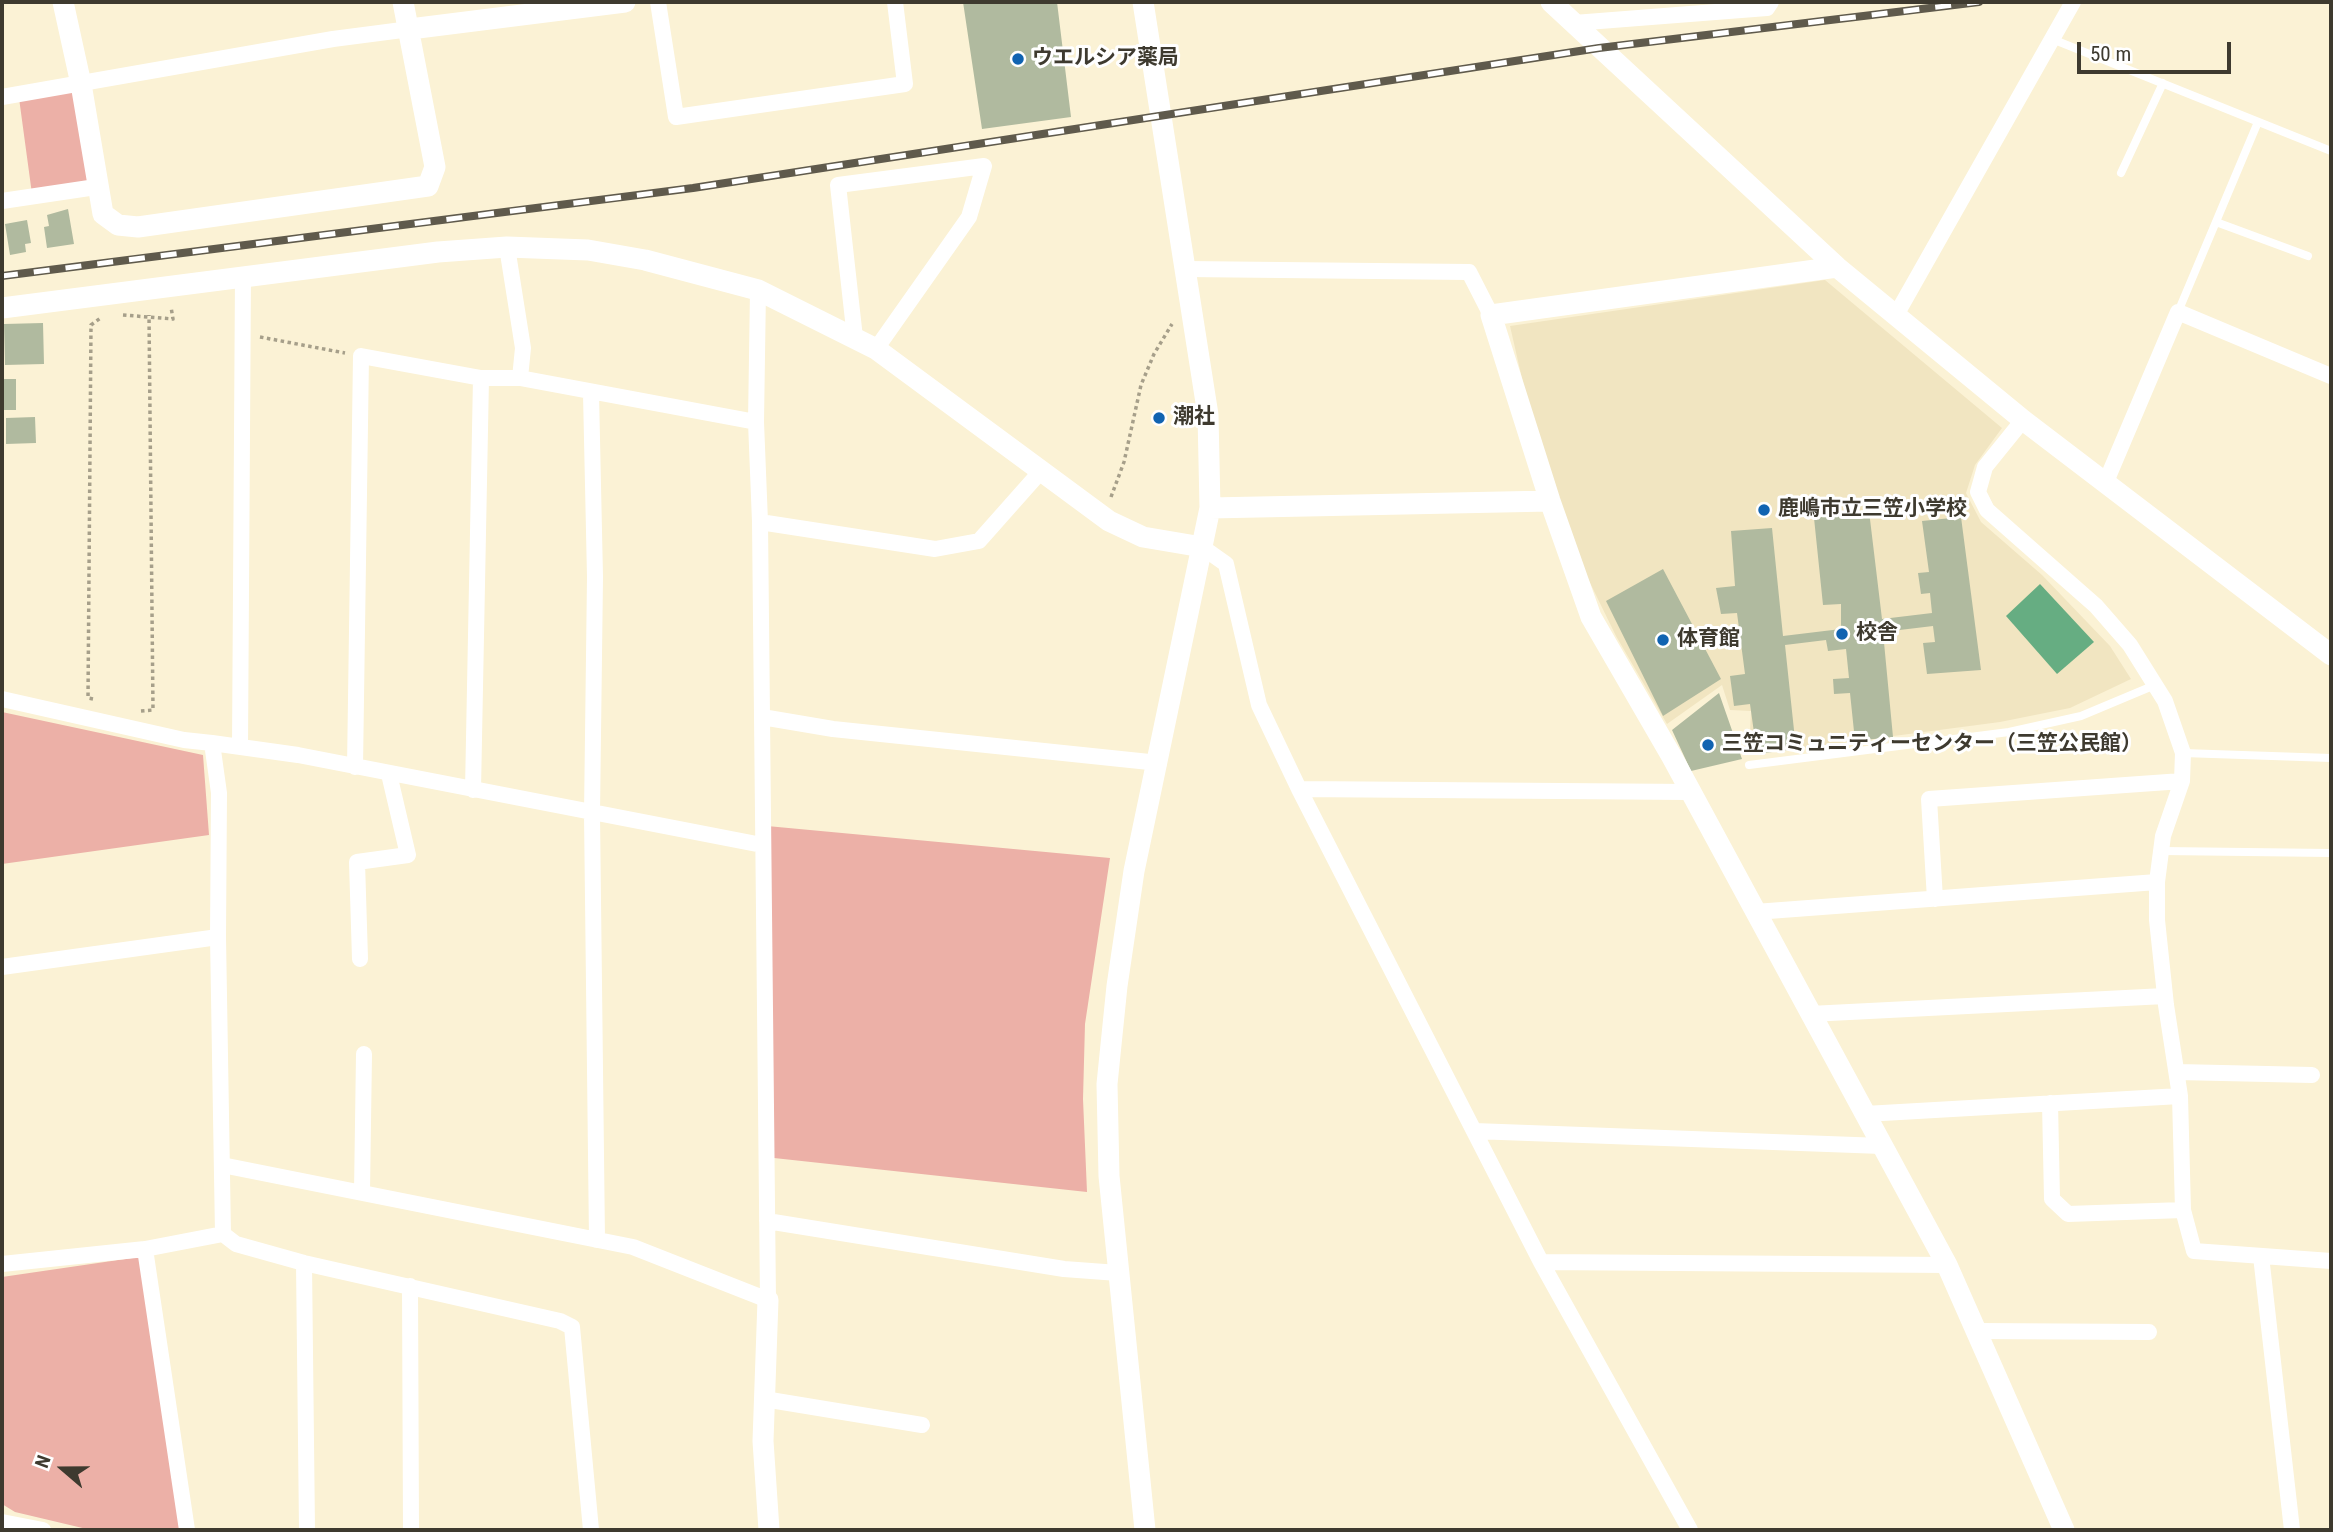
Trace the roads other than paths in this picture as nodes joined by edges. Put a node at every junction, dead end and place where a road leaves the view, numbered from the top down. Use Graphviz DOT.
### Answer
graph roads {
  1 [pos="63,2"];
  2 [pos="404,2"];
  3 [pos="625,2"];
  4 [pos="658,2"];
  5 [pos="895,2"];
  6 [pos="1143,2"];
  7 [pos="1551,2"];
  8 [pos="1771,2"];
  9 [pos="2073,2"];
  10 [pos="1574,23"];
  11 [pos="410,29"];
  12 [pos="2052,39"];
  13 [pos="2163,83"];
  14 [pos="81,84"];
  15 [pos="2,97"];
  16 [pos="2258,122"];
  17 [pos="2331,151"];
  18 [pos="2121,173"];
  19 [pos="96,187"];
  20 [pos="2,201"];
  21 [pos="2216,222"];
  22 [pos="507,247"];
  23 [pos="2308,256"];
  24 [pos="1837,267"];
  25 [pos="1186,269"];
  26 [pos="243,276"];
  27 [pos="758,290"];
  28 [pos="2,308"];
  29 [pos="2178,312"];
  30 [pos="1896,315"];
  31 [pos="1492,316"];
  32 [pos="855,338"];
  33 [pos="876,349"];
  34 [pos="2331,376"];
  35 [pos="520,377"];
  36 [pos="481,378"];
  37 [pos="591,393"];
  38 [pos="2023,420"];
  39 [pos="756,422"];
  40 [pos="1042,470"];
  41 [pos="2105,484"];
  42 [pos="1550,501"];
  43 [pos="1210,508"];
  44 [pos="760,522"];
  45 [pos="1202,547"];
  46 [pos="2331,655"];
  47 [pos="2155,685"];
  48 [pos="2,699"];
  49 [pos="762,717"];
  50 [pos="212,743"];
  51 [pos="240,747"];
  52 [pos="2183,753"];
  53 [pos="2331,758"];
  54 [pos="1159,763"];
  55 [pos="1749,765"];
  56 [pos="355,767"];
  57 [pos="389,774"];
  58 [pos="2182,780"];
  59 [pos="1299,789"];
  60 [pos="472,790"];
  61 [pos="1690,792"];
  62 [pos="593,814"];
  63 [pos="762,845"];
  64 [pos="2162,851"];
  65 [pos="2331,853"];
  66 [pos="2157,882"];
  67 [pos="1935,899"];
  68 [pos="1755,912"];
  69 [pos="218,937"];
  70 [pos="360,959"];
  71 [pos="2,967"];
  72 [pos="2165,996"];
  73 [pos="1810,1014"];
  74 [pos="364,1054"];
  75 [pos="2176,1072"];
  76 [pos="2312,1074"];
  77 [pos="2180,1096"];
  78 [pos="2050,1104"];
  79 [pos="1865,1114"];
  80 [pos="1474,1130"];
  81 [pos="1882,1146"];
  82 [pos="222,1165"];
  83 [pos="362,1192"];
  84 [pos="2183,1210"];
  85 [pos="767,1221"];
  86 [pos="223,1234"];
  87 [pos="597,1240"];
  88 [pos="145,1249"];
  89 [pos="2261,1256"];
  90 [pos="2331,1261"];
  91 [pos="1541,1262"];
  92 [pos="304,1263"];
  93 [pos="2,1264"];
  94 [pos="1947,1265"];
  95 [pos="1118,1273"];
  96 [pos="411,1286"];
  97 [pos="768,1300"];
  98 [pos="1976,1331"];
  99 [pos="2149,1332"];
  100 [pos="764,1399"];
  101 [pos="922,1425"];
  102 [pos="2,1521"];
  103 [pos="43,1530"];
  104 [pos="187,1530"];
  105 [pos="307,1530"];
  106 [pos="411,1530"];
  107 [pos="591,1530"];
  108 [pos="769,1530"];
  109 [pos="1145,1530"];
  110 [pos="1690,1530"];
  111 [pos="2064,1530"];
  112 [pos="2292,1530"];
  1 -- 14 [label="street"];
  2 -- 11 [label="street"];
  3 -- 11 [label="street"];
  4 -- 5 [label="street"];
  6 -- 25 [label="street"];
  7 -- 10 [label="street"];
  8 -- 10 [label="street"];
  9 -- 12 [label="street"];
  10 -- 24 [label="street"];
  11 -- 14 [label="street"];
  11 -- 19 [label="street"];
  12 -- 13 [label="lane"];
  12 -- 30 [label="street"];
  13 -- 16 [label="lane"];
  13 -- 18 [label="lane"];
  14 -- 15 [label="street"];
  14 -- 19 [label="street"];
  16 -- 17 [label="lane"];
  16 -- 21 [label="lane"];
  19 -- 20 [label="street"];
  21 -- 23 [label="lane"];
  21 -- 29 [label="lane"];
  22 -- 26 [label="street"];
  22 -- 27 [label="street"];
  22 -- 35 [label="street"];
  24 -- 30 [label="street"];
  24 -- 31 [label="street"];
  25 -- 31 [label="street"];
  25 -- 43 [label="street"];
  26 -- 28 [label="street"];
  26 -- 51 [label="street"];
  27 -- 32 [label="street"];
  27 -- 39 [label="street"];
  29 -- 34 [label="street"];
  29 -- 41 [label="street"];
  30 -- 38 [label="street"];
  31 -- 42 [label="street"];
  32 -- 33 [label="street"];
  32 -- 33 [label="street"];
  33 -- 40 [label="street"];
  35 -- 36 [label="street"];
  35 -- 37 [label="street"];
  36 -- 56 [label="street"];
  36 -- 60 [label="street"];
  37 -- 39 [label="street"];
  37 -- 62 [label="street"];
  38 -- 41 [label="street"];
  38 -- 47 [label="street"];
  39 -- 44 [label="street"];
  40 -- 44 [label="street"];
  40 -- 45 [label="street"];
  41 -- 46 [label="street"];
  42 -- 43 [label="street"];
  42 -- 61 [label="street"];
  43 -- 45 [label="street"];
  44 -- 49 [label="street"];
  45 -- 54 [label="street"];
  45 -- 59 [label="street"];
  47 -- 52 [label="street"];
  47 -- 55 [label="lane"];
  48 -- 50 [label="street"];
  49 -- 54 [label="street"];
  49 -- 63 [label="street"];
  50 -- 51 [label="street"];
  50 -- 69 [label="street"];
  51 -- 56 [label="street"];
  52 -- 53 [label="lane"];
  52 -- 58 [label="street"];
  54 -- 95 [label="street"];
  56 -- 57 [label="street"];
  57 -- 60 [label="street"];
  57 -- 70 [label="street"];
  58 -- 64 [label="street"];
  58 -- 67 [label="street"];
  59 -- 61 [label="street"];
  59 -- 80 [label="street"];
  60 -- 62 [label="street"];
  61 -- 68 [label="street"];
  62 -- 63 [label="street"];
  62 -- 87 [label="street"];
  63 -- 85 [label="street"];
  64 -- 65 [label="lane"];
  64 -- 66 [label="street"];
  66 -- 67 [label="street"];
  66 -- 72 [label="street"];
  67 -- 68 [label="street"];
  68 -- 73 [label="street"];
  69 -- 71 [label="street"];
  69 -- 82 [label="street"];
  72 -- 73 [label="street"];
  72 -- 75 [label="street"];
  73 -- 79 [label="street"];
  74 -- 83 [label="street"];
  75 -- 76 [label="street"];
  75 -- 77 [label="street"];
  77 -- 78 [label="street"];
  77 -- 84 [label="street"];
  78 -- 79 [label="street"];
  78 -- 84 [label="street"];
  79 -- 81 [label="street"];
  80 -- 81 [label="street"];
  80 -- 91 [label="street"];
  81 -- 94 [label="street"];
  82 -- 83 [label="street"];
  82 -- 86 [label="street"];
  83 -- 87 [label="street"];
  84 -- 89 [label="street"];
  85 -- 95 [label="street"];
  85 -- 97 [label="street"];
  86 -- 88 [label="street"];
  86 -- 92 [label="street"];
  87 -- 97 [label="street"];
  88 -- 93 [label="street"];
  88 -- 104 [label="street"];
  89 -- 90 [label="street"];
  89 -- 112 [label="street"];
  91 -- 94 [label="street"];
  91 -- 110 [label="street"];
  92 -- 96 [label="street"];
  92 -- 105 [label="street"];
  94 -- 98 [label="street"];
  95 -- 109 [label="street"];
  96 -- 106 [label="street"];
  96 -- 107 [label="street"];
  97 -- 100 [label="street"];
  98 -- 99 [label="street"];
  98 -- 111 [label="street"];
  100 -- 101 [label="street"];
  100 -- 108 [label="street"];
  102 -- 103 [label="street"];
}
